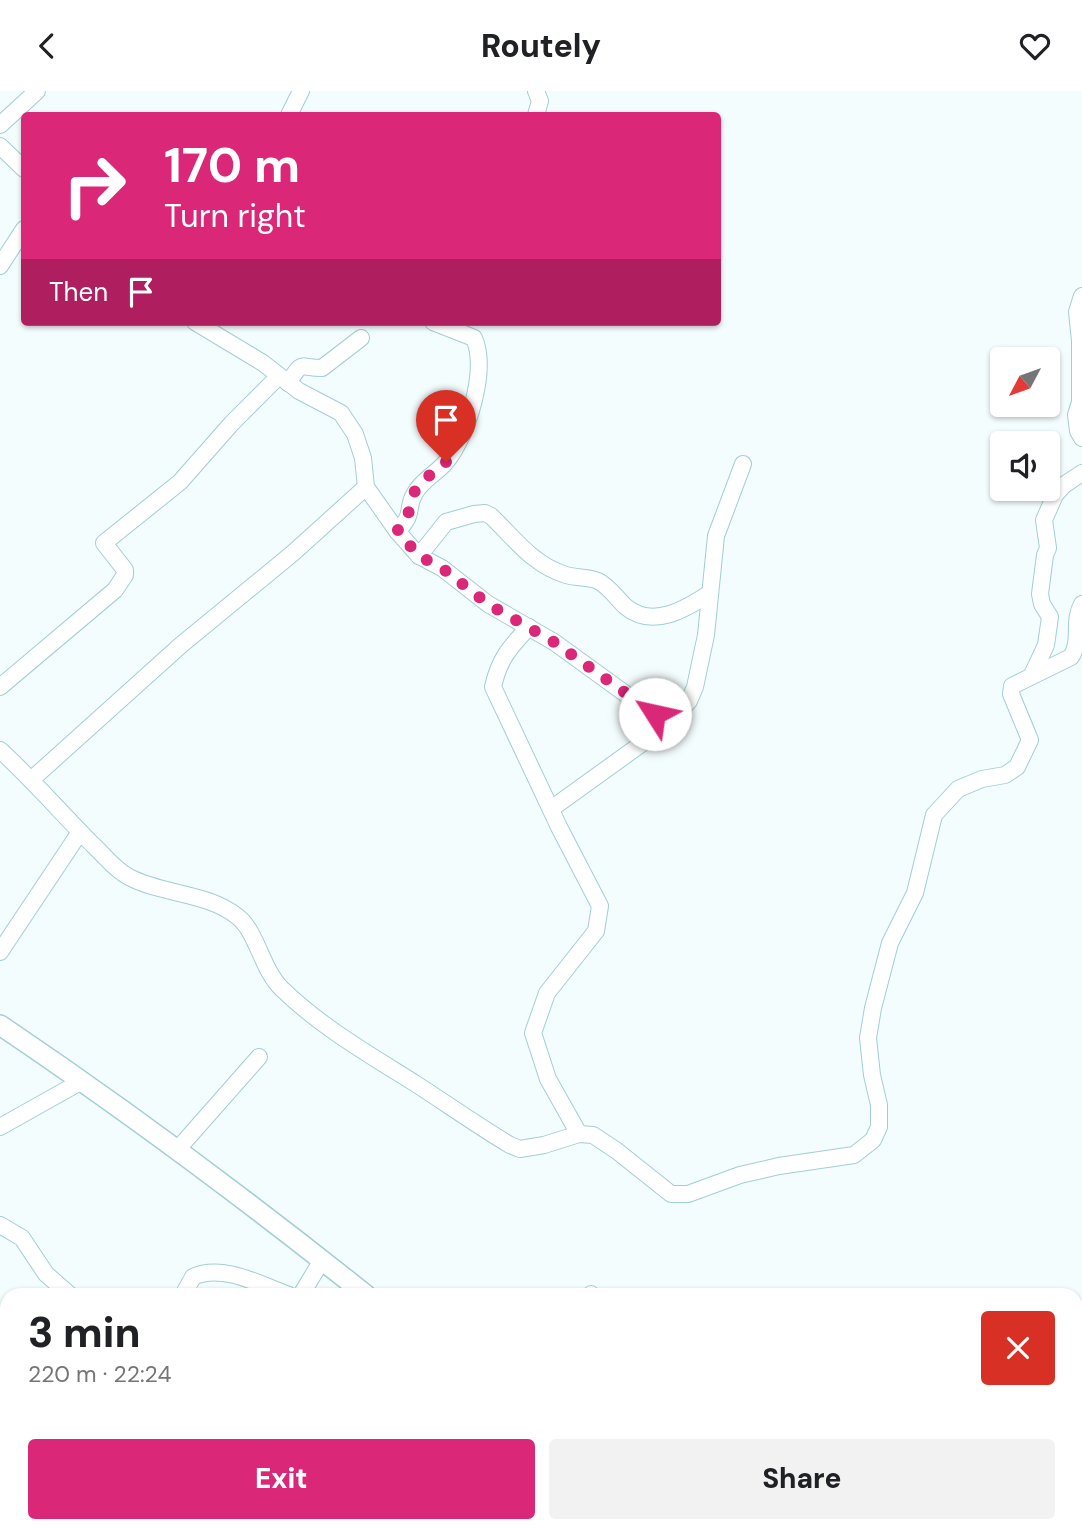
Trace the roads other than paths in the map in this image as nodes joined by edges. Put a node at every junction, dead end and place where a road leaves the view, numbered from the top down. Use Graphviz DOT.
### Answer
graph roads {
  1 [pos="37,91"];
  2 [pos="301,91"];
  3 [pos="536,91"];
  4 [pos="290,112"];
  5 [pos="537,112"];
  6 [pos="0,124"];
  7 [pos="0,146"];
  8 [pos="21,166"];
  9 [pos="21,234"];
  10 [pos="0,266"];
  11 [pos="1082,296"];
  12 [pos="202,326"];
  13 [pos="443,326"];
  14 [pos="361,338"];
  15 [pos="284,380"];
  16 [pos="1082,438"];
  17 [pos="743,464"];
  18 [pos="1082,473"];
  19 [pos="366,487"];
  20 [pos="397,531"];
  21 [pos="419,556"];
  22 [pos="710,593"];
  23 [pos="1082,604"];
  24 [pos="529,627"];
  25 [pos="1032,675"];
  26 [pos="0,687"];
  27 [pos="667,724"];
  28 [pos="0,750"];
  29 [pos="31,780"];
  30 [pos="551,809"];
  31 [pos="77,837"];
  32 [pos="0,952"];
  33 [pos="0,1025"];
  34 [pos="259,1057"];
  35 [pos="82,1081"];
  36 [pos="0,1127"];
  37 [pos="579,1134"];
  38 [pos="177,1150"];
  39 [pos="0,1225"];
  40 [pos="322,1260"];
  41 [pos="62,1288"];
  42 [pos="187,1288"];
  43 [pos="270,1288"];
  44 [pos="305,1288"];
  45 [pos="357,1288"];
  1 -- 6 [label="street"];
  2 -- 4 [label="street"];
  3 -- 5 [label="street"];
  7 -- 8 [label="street"];
  9 -- 10 [label="street"];
  11 -- 16 [label="street"];
  12 -- 15 [label="street"];
  13 -- 20 [label="street"];
  14 -- 15 [label="street"];
  15 -- 19 [label="street"];
  15 -- 26 [label="street"];
  17 -- 22 [label="street"];
  18 -- 25 [label="street"];
  19 -- 20 [label="street"];
  19 -- 29 [label="street"];
  20 -- 21 [label="street"];
  21 -- 22 [label="street"];
  21 -- 24 [label="street"];
  22 -- 27 [label="street"];
  23 -- 25 [label="street"];
  24 -- 27 [label="street"];
  24 -- 30 [label="street"];
  25 -- 37 [label="street"];
  27 -- 30 [label="street"];
  28 -- 29 [label="street"];
  29 -- 31 [label="street"];
  30 -- 37 [label="street"];
  31 -- 32 [label="street"];
  31 -- 37 [label="street"];
  33 -- 35 [label="street"];
  34 -- 38 [label="street"];
  35 -- 36 [label="street"];
  35 -- 38 [label="street"];
  38 -- 40 [label="street"];
  39 -- 41 [label="street"];
  40 -- 44 [label="street"];
  40 -- 45 [label="street"];
  42 -- 43 [label="street"];
}
